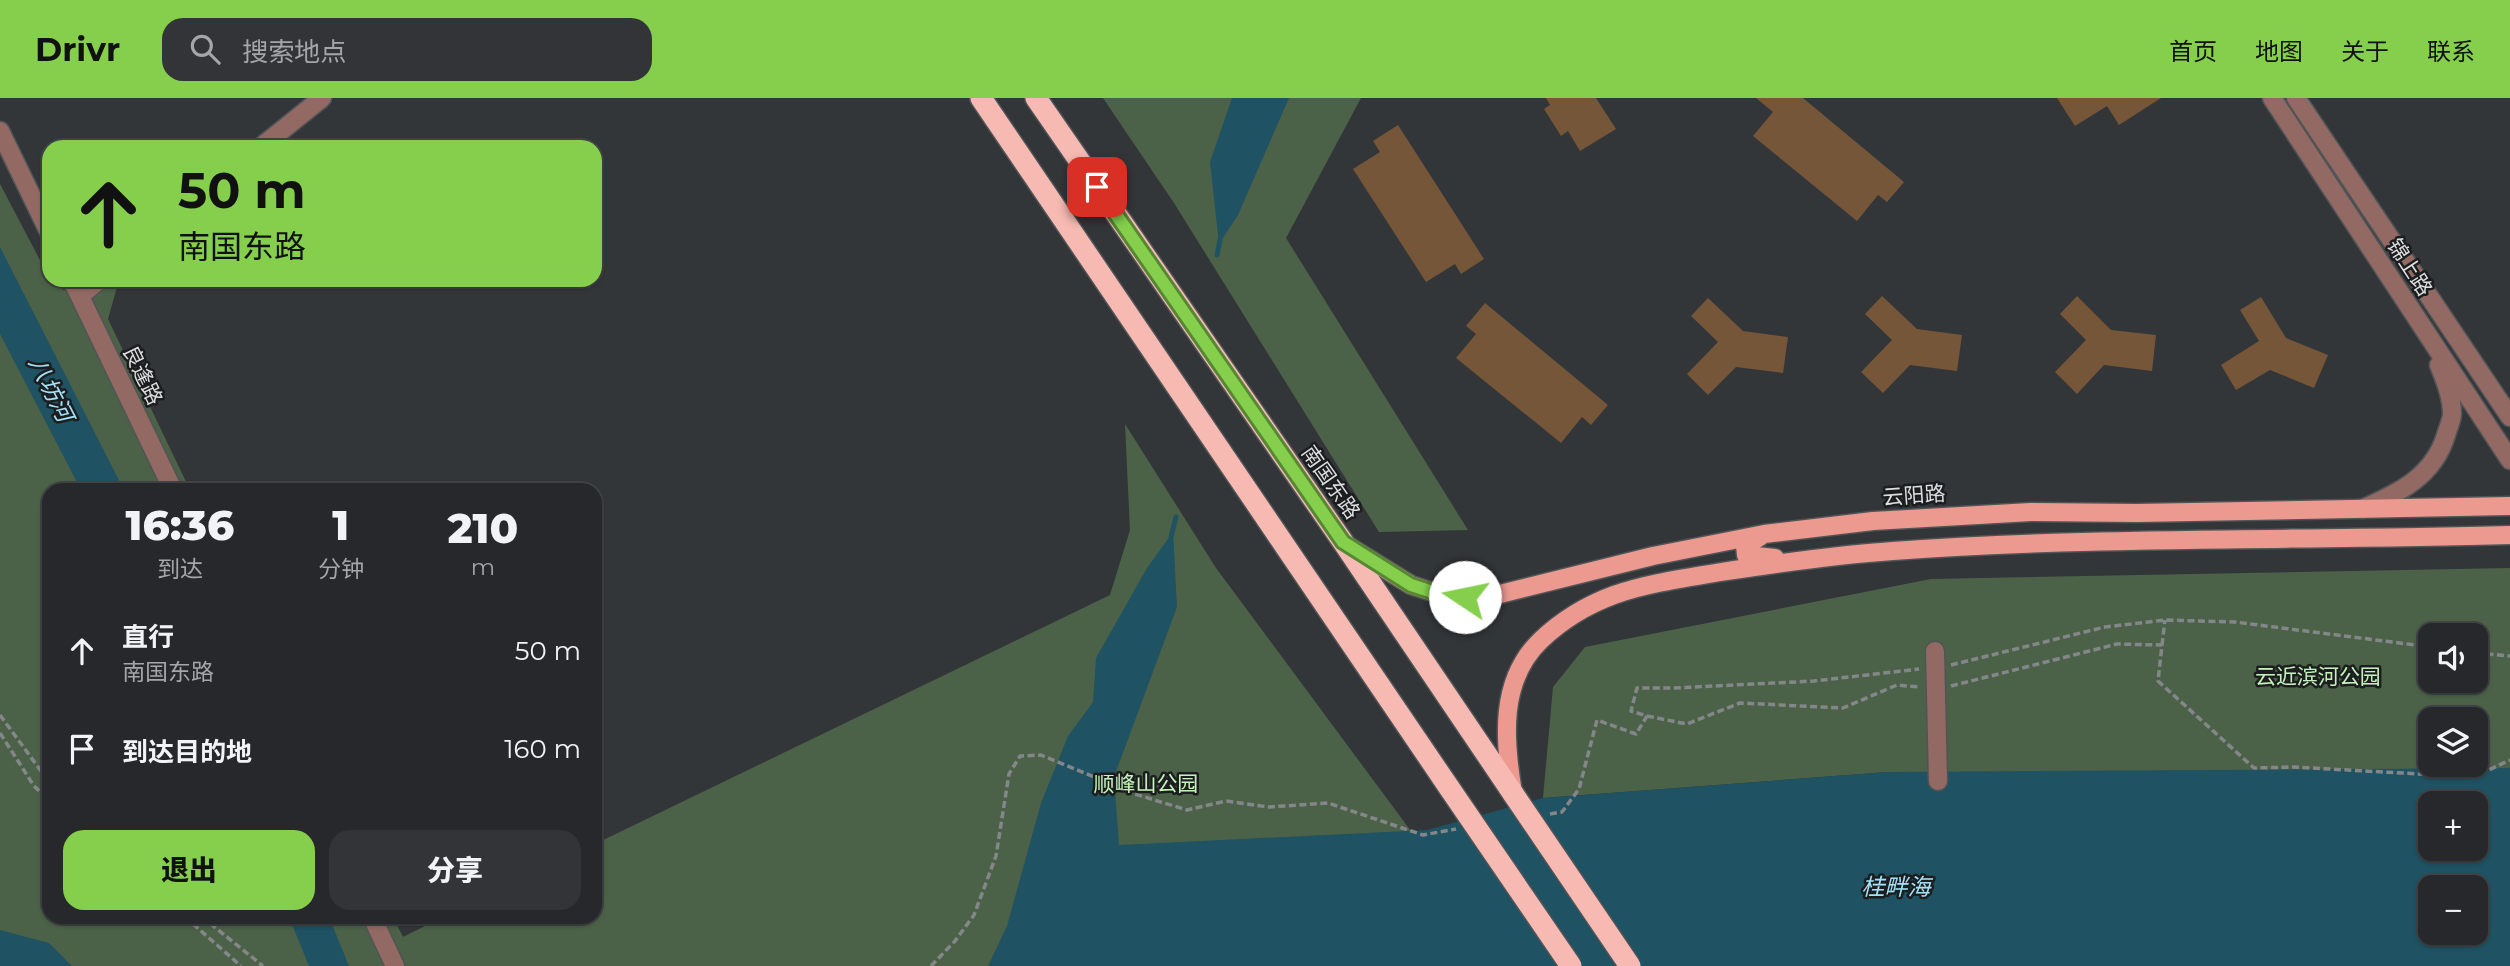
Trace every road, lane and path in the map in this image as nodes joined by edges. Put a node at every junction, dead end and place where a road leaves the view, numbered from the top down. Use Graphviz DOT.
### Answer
graph roads {
  1 [pos="323,98"];
  2 [pos="981,98"];
  3 [pos="1036,98"];
  4 [pos="2272,98"];
  5 [pos="2296,98"];
  6 [pos="0,131"];
  7 [pos="270,140"];
  8 [pos="42,218"];
  9 [pos="76,288"];
  10 [pos="2427,333"];
  11 [pos="2510,417"];
  12 [pos="2510,460"];
  13 [pos="170,483"];
  14 [pos="2510,506"];
  15 [pos="2362,509"];
  16 [pos="1764,534"];
  17 [pos="2510,535"];
  18 [pos="1343,542"];
  19 [pos="1795,560"];
  20 [pos="2165,620"];
  21 [pos="2162,645"];
  22 [pos="2418,645"];
  23 [pos="2488,654"];
  24 [pos="2510,656"];
  25 [pos="1935,660"];
  26 [pos="1637,688"];
  27 [pos="1936,689"];
  28 [pos="0,715"];
  29 [pos="1647,716"];
  30 [pos="0,733"];
  31 [pos="2510,760"];
  32 [pos="42,772"];
  33 [pos="1938,781"];
  34 [pos="42,793"];
  35 [pos="1514,795"];
  36 [pos="1251,804"];
  37 [pos="193,924"];
  38 [pos="211,924"];
  39 [pos="375,924"];
  40 [pos="241,966"];
  41 [pos="263,966"];
  42 [pos="395,966"];
  43 [pos="931,966"];
  44 [pos="1571,966"];
  45 [pos="1630,966"];
  1 -- 7 [label="street"];
  2 -- 44 [label="highway, bridge"];
  3 -- 18 [label="highway, 南国东路"];
  4 -- 10 [label="street, 锦上路"];
  5 -- 11 [label="street, 锦上路"];
  6 -- 8 [label="street"];
  9 -- 13 [label="street, 良逢路"];
  10 -- 12 [label="street, 锦上路"];
  10 -- 15 [label="street"];
  14 -- 15 [label="main road, 云阳路"];
  15 -- 16 [label="main road, 云阳路"];
  16 -- 18 [label="main road, 云阳路"];
  16 -- 19 [label="main road"];
  17 -- 19 [label="main road"];
  18 -- 35 [label="highway, 南国东路"];
  19 -- 35 [label="main road"];
  20 -- 21 [label="path"];
  20 -- 22 [label="path"];
  20 -- 25 [label="path"];
  21 -- 27 [label="path"];
  21 -- 31 [label="path"];
  23 -- 24 [label="path"];
  25 -- 26 [label="path"];
  25 -- 27 [label="street"];
  27 -- 29 [label="path"];
  27 -- 33 [label="street"];
  28 -- 32 [label="path"];
  30 -- 34 [label="path"];
  35 -- 45 [label="highway, 南国东路, bridge"];
  36 -- 43 [label="path"];
  37 -- 40 [label="path"];
  38 -- 41 [label="path"];
  39 -- 42 [label="street"];
}
